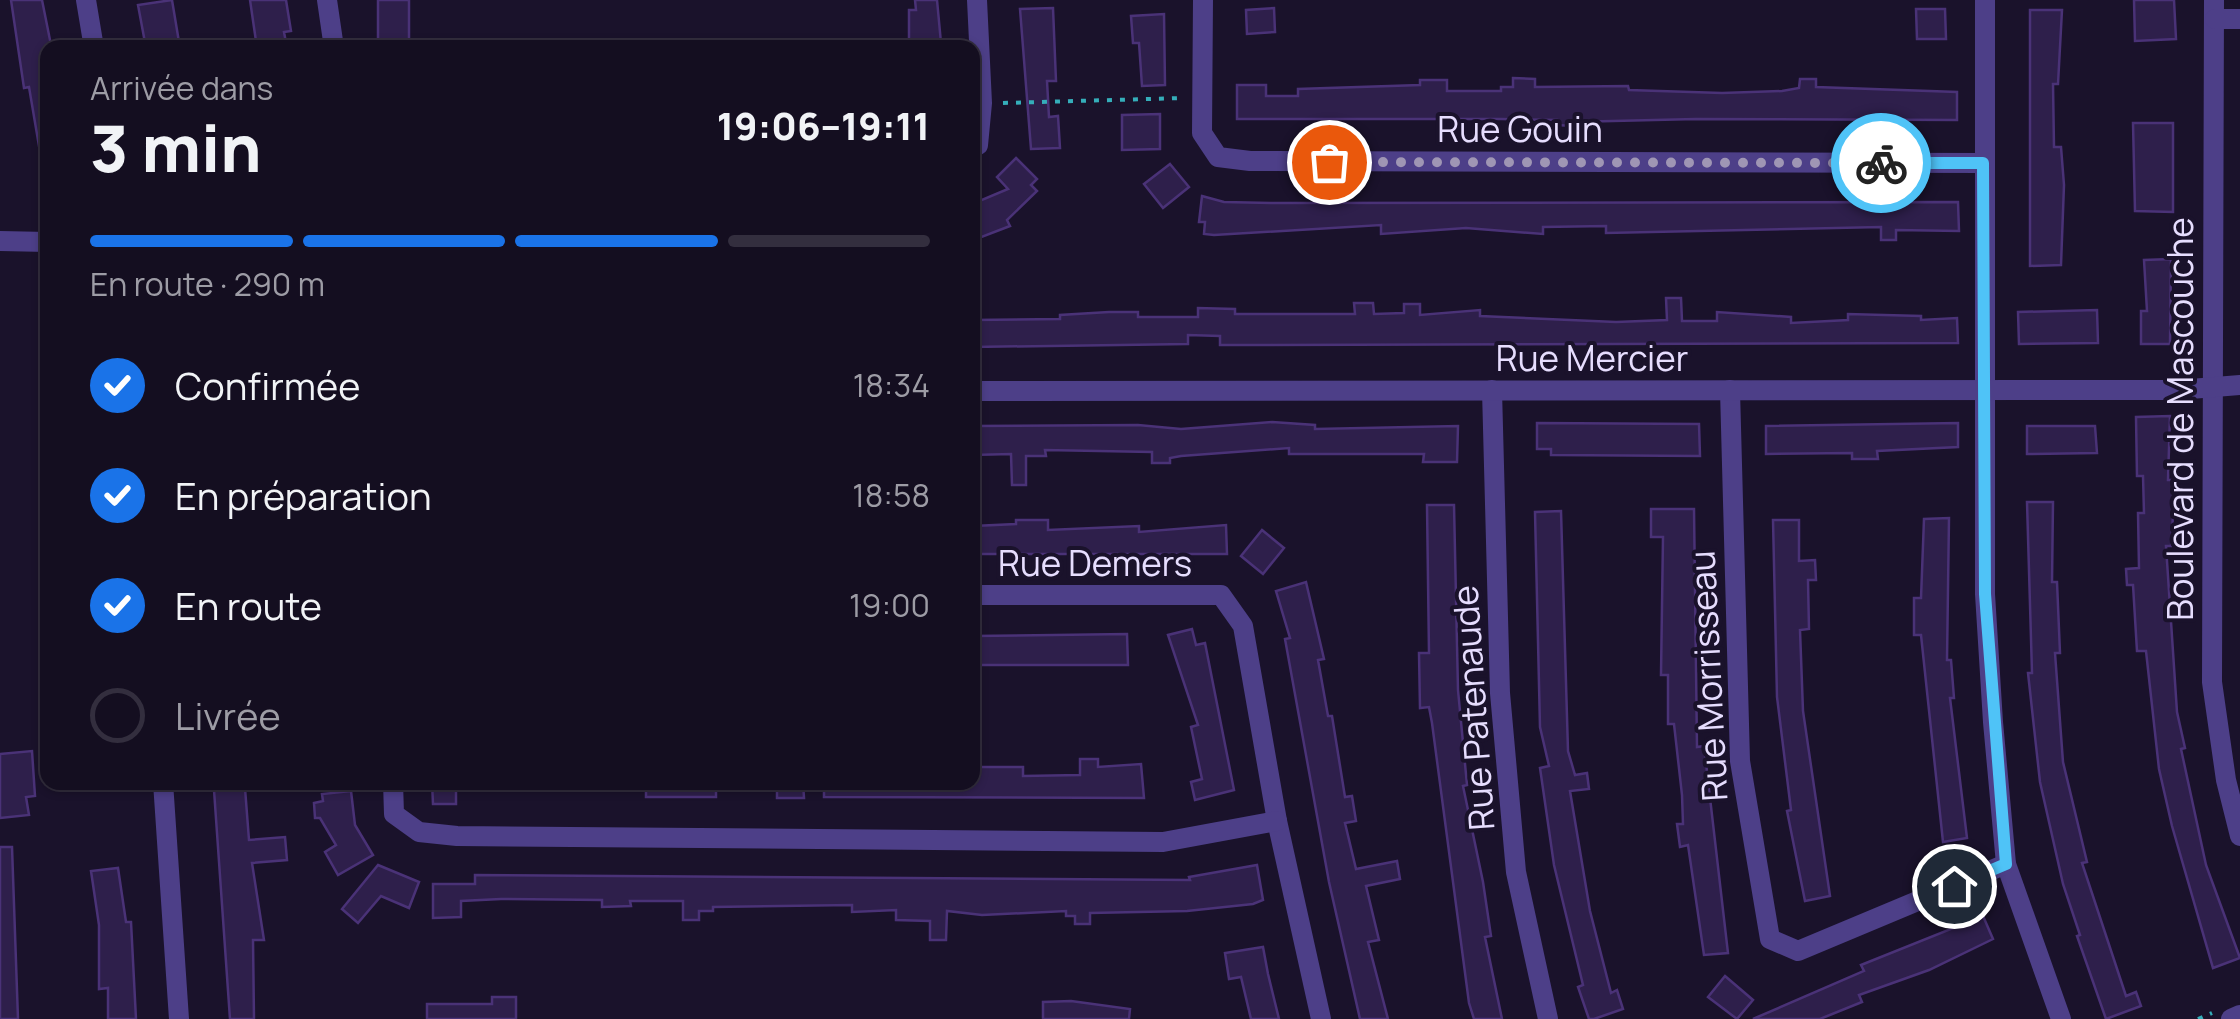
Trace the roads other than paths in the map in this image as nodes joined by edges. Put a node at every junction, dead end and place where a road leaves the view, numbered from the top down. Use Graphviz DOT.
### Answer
graph roads {
  1 [pos="86,0"];
  2 [pos="327,0"];
  3 [pos="978,0"];
  4 [pos="1203,0"];
  5 [pos="1984,0"];
  6 [pos="2215,10"];
  7 [pos="2240,20"];
  8 [pos="93,40"];
  9 [pos="333,40"];
  10 [pos="980,40"];
  11 [pos="980,52"];
  12 [pos="980,124"];
  13 [pos="1983,163"];
  14 [pos="0,241"];
  15 [pos="40,242"];
  16 [pos="2240,385"];
  17 [pos="2211,388"];
  18 [pos="1492,390"];
  19 [pos="1730,390"];
  20 [pos="1984,390"];
  21 [pos="980,391"];
  22 [pos="980,595"];
  23 [pos="164,790"];
  24 [pos="393,790"];
  25 [pos="1276,821"];
  26 [pos="2240,836"];
  27 [pos="2006,864"];
  28 [pos="2240,1015"];
  29 [pos="179,1019"];
  30 [pos="1322,1019"];
  31 [pos="1548,1019"];
  32 [pos="2062,1019"];
  33 [pos="2231,1019"];
  1 -- 8 [label="street"];
  2 -- 9 [label="street"];
  3 -- 10 [label="street"];
  4 -- 13 [label="street, Rue Gouin"];
  5 -- 13 [label="street"];
  6 -- 7 [label="street"];
  6 -- 17 [label="street, Boulevard de Mascouche"];
  11 -- 12 [label="street"];
  13 -- 20 [label="street"];
  14 -- 15 [label="street"];
  16 -- 17 [label="street, Rue Mercier"];
  17 -- 20 [label="street, Rue Mercier"];
  17 -- 26 [label="street, Boulevard de Mascouche"];
  18 -- 19 [label="street, Rue Mercier"];
  18 -- 21 [label="street, Rue Mercier"];
  18 -- 31 [label="street, Rue Patenaude"];
  19 -- 20 [label="street, Rue Mercier"];
  19 -- 27 [label="street, Rue Morrisseau"];
  20 -- 27 [label="street"];
  22 -- 25 [label="street, Rue Demers"];
  23 -- 29 [label="street"];
  24 -- 25 [label="street"];
  25 -- 30 [label="street, Rue Demers"];
  27 -- 32 [label="street"];
  28 -- 33 [label="street"];
}
